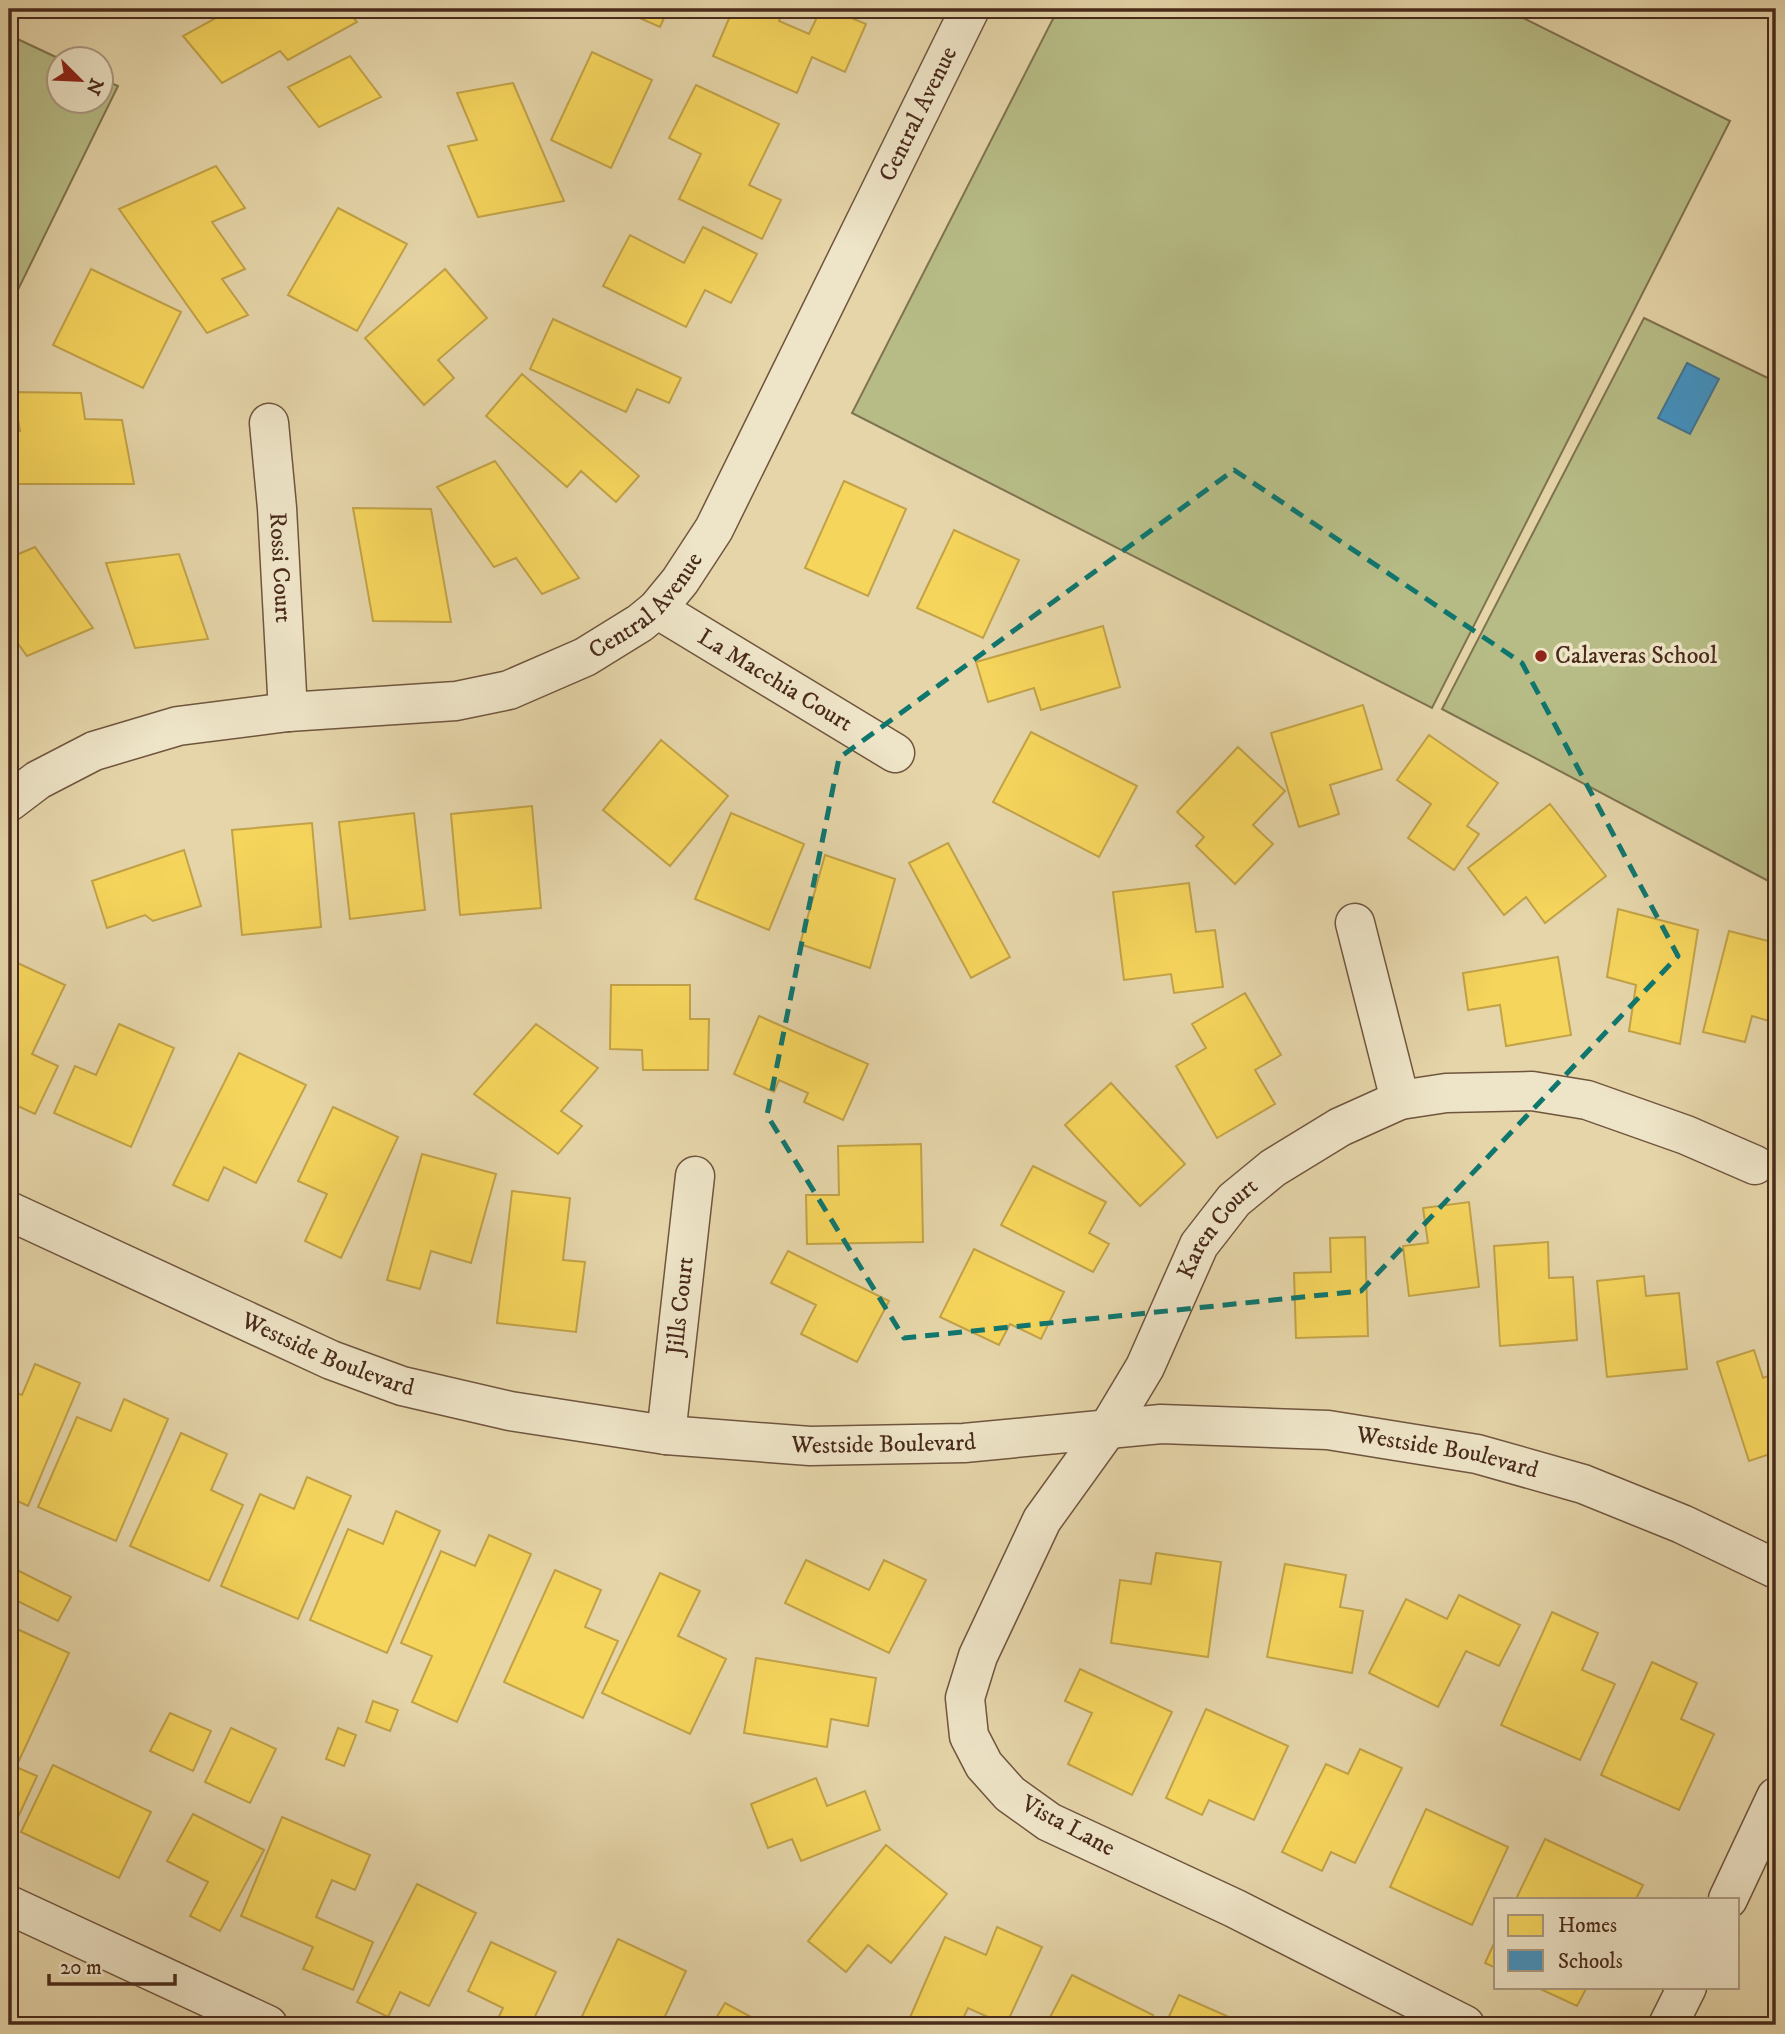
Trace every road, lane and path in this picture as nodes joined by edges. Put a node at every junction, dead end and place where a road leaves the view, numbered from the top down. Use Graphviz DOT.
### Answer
graph roads {
  1 [pos="970,9"];
  2 [pos="269,423"];
  3 [pos="657,609"];
  4 [pos="288,712"];
  5 [pos="895,753"];
  6 [pos="9,802"];
  7 [pos="1355,923"];
  8 [pos="1400,1100"];
  9 [pos="1755,1165"];
  10 [pos="695,1176"];
  11 [pos="9,1211"];
  12 [pos="1109,1427"];
  13 [pos="666,1435"];
  14 [pos="1776,1569"];
  15 [pos="1776,1797"];
  16 [pos="1728,1898"];
  17 [pos="9,1905"];
  18 [pos="1686,1988"];
  19 [pos="268,2025"];
  20 [pos="1465,2025"];
  21 [pos="1668,2025"];
  1 -- 3 [label="street, Central Avenue"];
  2 -- 4 [label="street, Rossi Court"];
  3 -- 4 [label="street, Central Avenue"];
  3 -- 5 [label="street, La Macchia Court"];
  4 -- 6 [label="street, Central Avenue"];
  7 -- 8 [label="street"];
  8 -- 9 [label="street, Karen Court"];
  8 -- 12 [label="street, Karen Court"];
  10 -- 13 [label="street, Jills Court"];
  11 -- 13 [label="street, Westside Boulevard"];
  12 -- 13 [label="street, Westside Boulevard"];
  12 -- 14 [label="street, Westside Boulevard"];
  12 -- 20 [label="street, Vista Lane"];
  15 -- 16 [label="street"];
  17 -- 19 [label="street"];
  18 -- 21 [label="street"];
}
